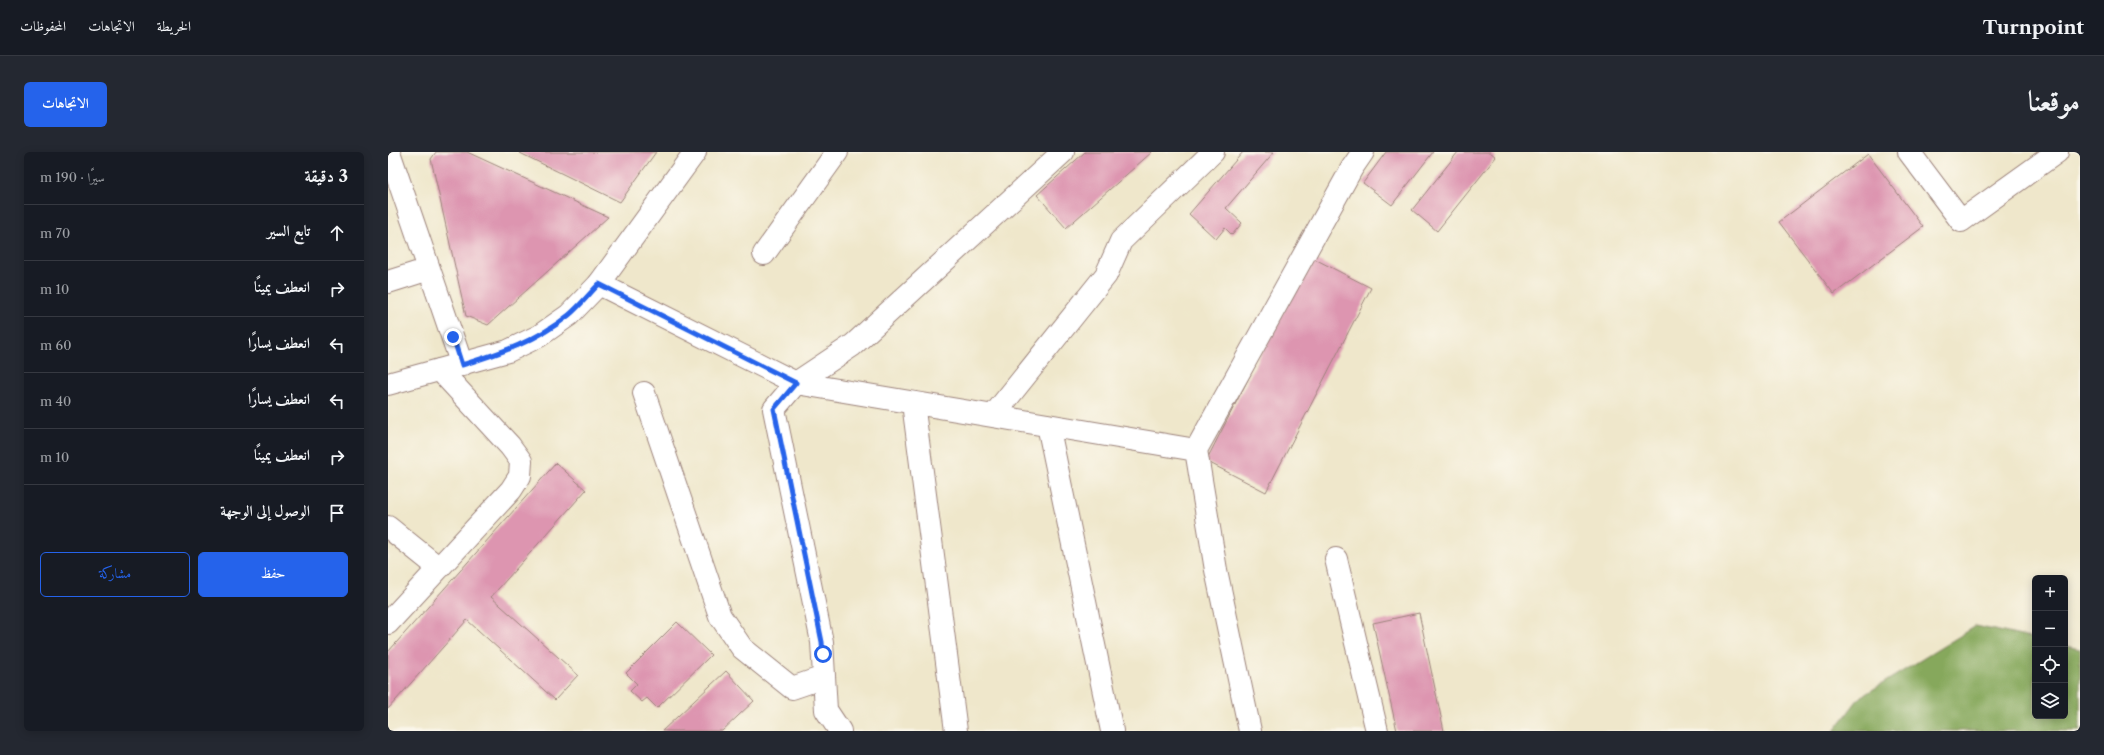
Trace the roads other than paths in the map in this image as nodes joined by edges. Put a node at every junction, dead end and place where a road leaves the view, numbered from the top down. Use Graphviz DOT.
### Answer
graph roads {
  1 [pos="389,152"];
  2 [pos="695,152"];
  3 [pos="837,152"];
  4 [pos="1063,152"];
  5 [pos="1213,152"];
  6 [pos="1364,152"];
  7 [pos="1909,152"];
  8 [pos="2057,152"];
  9 [pos="764,254"];
  10 [pos="429,269"];
  11 [pos="388,282"];
  12 [pos="599,284"];
  13 [pos="462,365"];
  14 [pos="440,370"];
  15 [pos="796,383"];
  16 [pos="388,384"];
  17 [pos="644,393"];
  18 [pos="913,403"];
  19 [pos="993,416"];
  20 [pos="1048,425"];
  21 [pos="1196,450"];
  22 [pos="388,527"];
  23 [pos="1336,559"];
  24 [pos="439,568"];
  25 [pos="388,623"];
  26 [pos="824,677"];
  27 [pos="840,731"];
  28 [pos="956,731"];
  29 [pos="1112,731"];
  30 [pos="1250,731"];
  31 [pos="1377,731"];
  1 -- 10 [label="street"];
  2 -- 12 [label="street"];
  3 -- 9 [label="street"];
  4 -- 15 [label="street"];
  5 -- 19 [label="street"];
  6 -- 21 [label="street"];
  7 -- 8 [label="street"];
  10 -- 11 [label="street"];
  10 -- 13 [label="street"];
  12 -- 13 [label="street"];
  12 -- 15 [label="street"];
  13 -- 14 [label="street"];
  14 -- 16 [label="street"];
  14 -- 24 [label="street"];
  15 -- 18 [label="street"];
  15 -- 26 [label="street"];
  17 -- 26 [label="street"];
  18 -- 19 [label="street"];
  18 -- 28 [label="street"];
  19 -- 20 [label="street"];
  20 -- 21 [label="street"];
  20 -- 29 [label="street"];
  21 -- 30 [label="street"];
  22 -- 24 [label="street"];
  23 -- 31 [label="street"];
  24 -- 25 [label="street"];
  26 -- 27 [label="street"];
}
